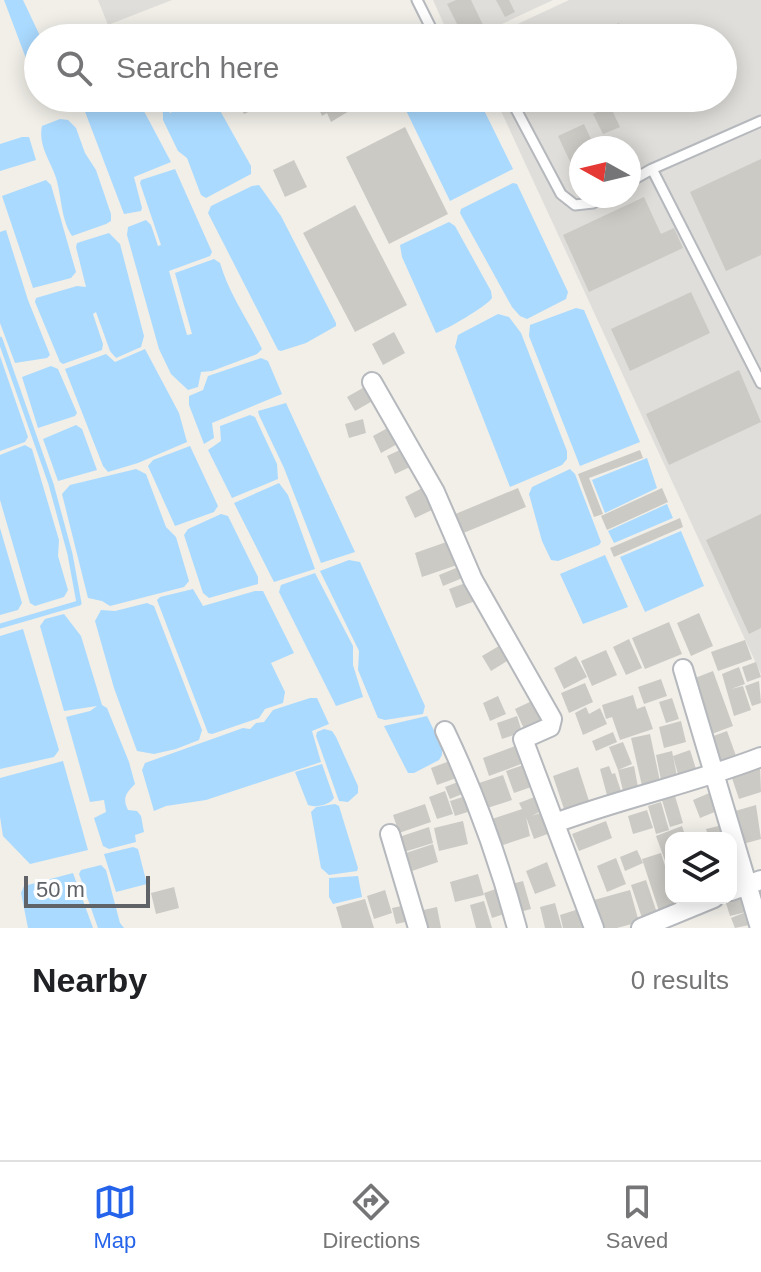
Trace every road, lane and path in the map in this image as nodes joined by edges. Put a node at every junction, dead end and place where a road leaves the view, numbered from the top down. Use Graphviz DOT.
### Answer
graph roads {
  1 [pos="417,0"];
  2 [pos="429,24"];
  3 [pos="517,112"];
  4 [pos="761,121"];
  5 [pos="652,169"];
  6 [pos="641,175"];
  7 [pos="569,200"];
  8 [pos="372,382"];
  9 [pos="761,383"];
  10 [pos="683,669"];
  11 [pos="445,731"];
  12 [pos="761,757"];
  13 [pos="716,774"];
  14 [pos="555,823"];
  15 [pos="390,834"];
  16 [pos="747,885"];
  17 [pos="699,904"];
  18 [pos="418,928"];
  19 [pos="517,928"];
  20 [pos="594,928"];
  21 [pos="641,928"];
  22 [pos="760,928"];
  1 -- 2 [label="lane"];
  3 -- 7 [label="lane"];
  4 -- 5 [label="lane"];
  5 -- 6 [label="lane"];
  5 -- 9 [label="lane"];
  8 -- 14 [label="street"];
  10 -- 13 [label="street"];
  11 -- 19 [label="street"];
  12 -- 13 [label="street"];
  13 -- 14 [label="street"];
  13 -- 16 [label="street"];
  14 -- 20 [label="street"];
  15 -- 18 [label="street"];
  16 -- 22 [label="street"];
  17 -- 21 [label="street"];
}
